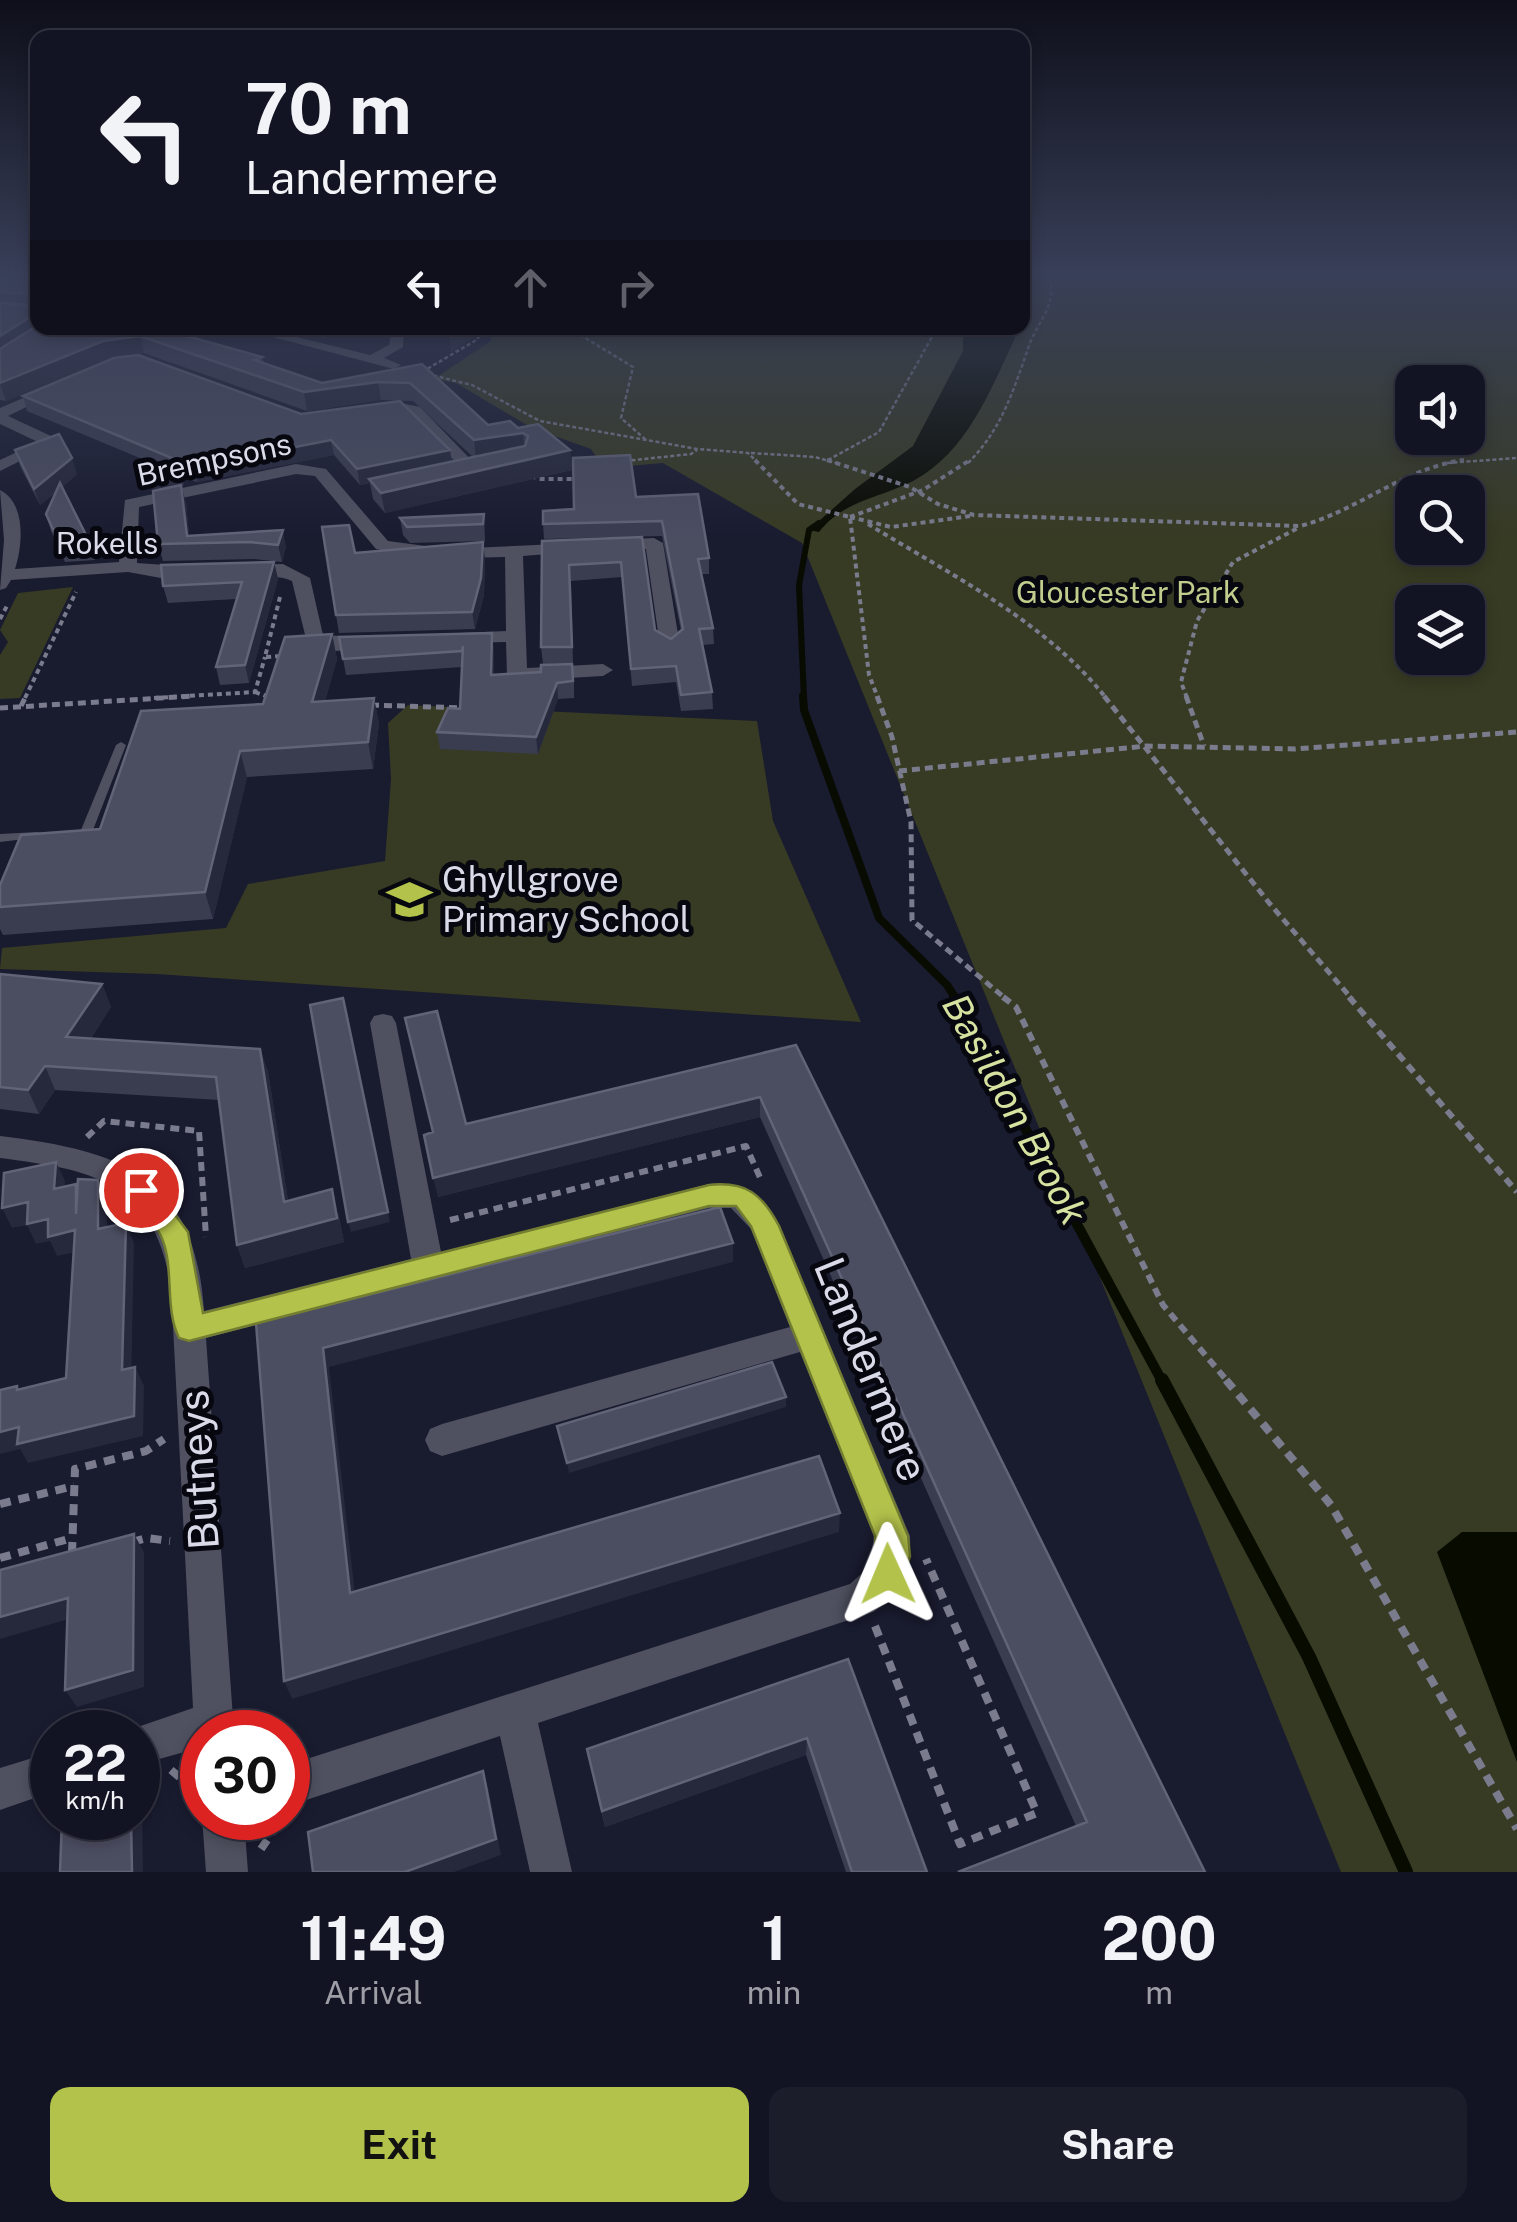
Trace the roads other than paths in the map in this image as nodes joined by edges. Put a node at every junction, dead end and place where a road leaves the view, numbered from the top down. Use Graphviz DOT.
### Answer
graph roads {
  1 [pos="391,364"];
  2 [pos="394,365"];
  3 [pos="78,380"];
  4 [pos="359,414"];
  5 [pos="514,460"];
  6 [pos="0,466"];
  7 [pos="472,470"];
  8 [pos="454,474"];
  9 [pos="0,495"];
  10 [pos="5,521"];
  11 [pos="514,550"];
  12 [pos="128,567"];
  13 [pos="6,584"];
  14 [pos="515,636"];
  15 [pos="442,640"];
  16 [pos="388,643"];
  17 [pos="670,646"];
  18 [pos="603,670"];
  19 [pos="121,746"];
  20 [pos="87,830"];
  21 [pos="102,830"];
  22 [pos="70,832"];
  23 [pos="52,834"];
  24 [pos="0,838"];
  25 [pos="382,1023"];
  26 [pos="0,1147"];
  27 [pos="428,1268"];
  28 [pos="189,1329"];
  29 [pos="808,1336"];
  30 [pos="442,1440"];
  31 [pos="213,1710"];
  32 [pos="515,1711"];
  33 [pos="310,1778"];
  34 [pos="30,1779"];
  35 [pos="0,1788"];
  36 [pos="225,1840"];
  37 [pos="244,1865"];
  38 [pos="551,1872"];
  1 -- 2 [label="street"];
  3 -- 6 [label="street"];
  4 -- 7 [label="street"];
  5 -- 7 [label="street"];
  7 -- 8 [label="street"];
  9 -- 10 [label="street"];
  10 -- 13 [label="street"];
  11 -- 12 [label="street, Brempsons"];
  11 -- 14 [label="street"];
  11 -- 17 [label="street, Brempsons"];
  12 -- 13 [label="street, Rokells"];
  12 -- 16 [label="street, Rokells"];
  14 -- 15 [label="street"];
  14 -- 18 [label="street"];
  19 -- 20 [label="lane"];
  20 -- 21 [label="lane"];
  20 -- 22 [label="lane"];
  23 -- 24 [label="lane"];
  25 -- 27 [label="street"];
  26 -- 28 [label="street, Butneys"];
  27 -- 28 [label="street, Landermere"];
  27 -- 29 [label="street, Landermere"];
  28 -- 31 [label="street, Butneys"];
  29 -- 30 [label="street"];
  29 -- 32 [label="street, Landermere"];
  32 -- 33 [label="street, Landermere"];
  32 -- 38 [label="street"];
  34 -- 35 [label="street"];
  36 -- 37 [label="street"];
}
